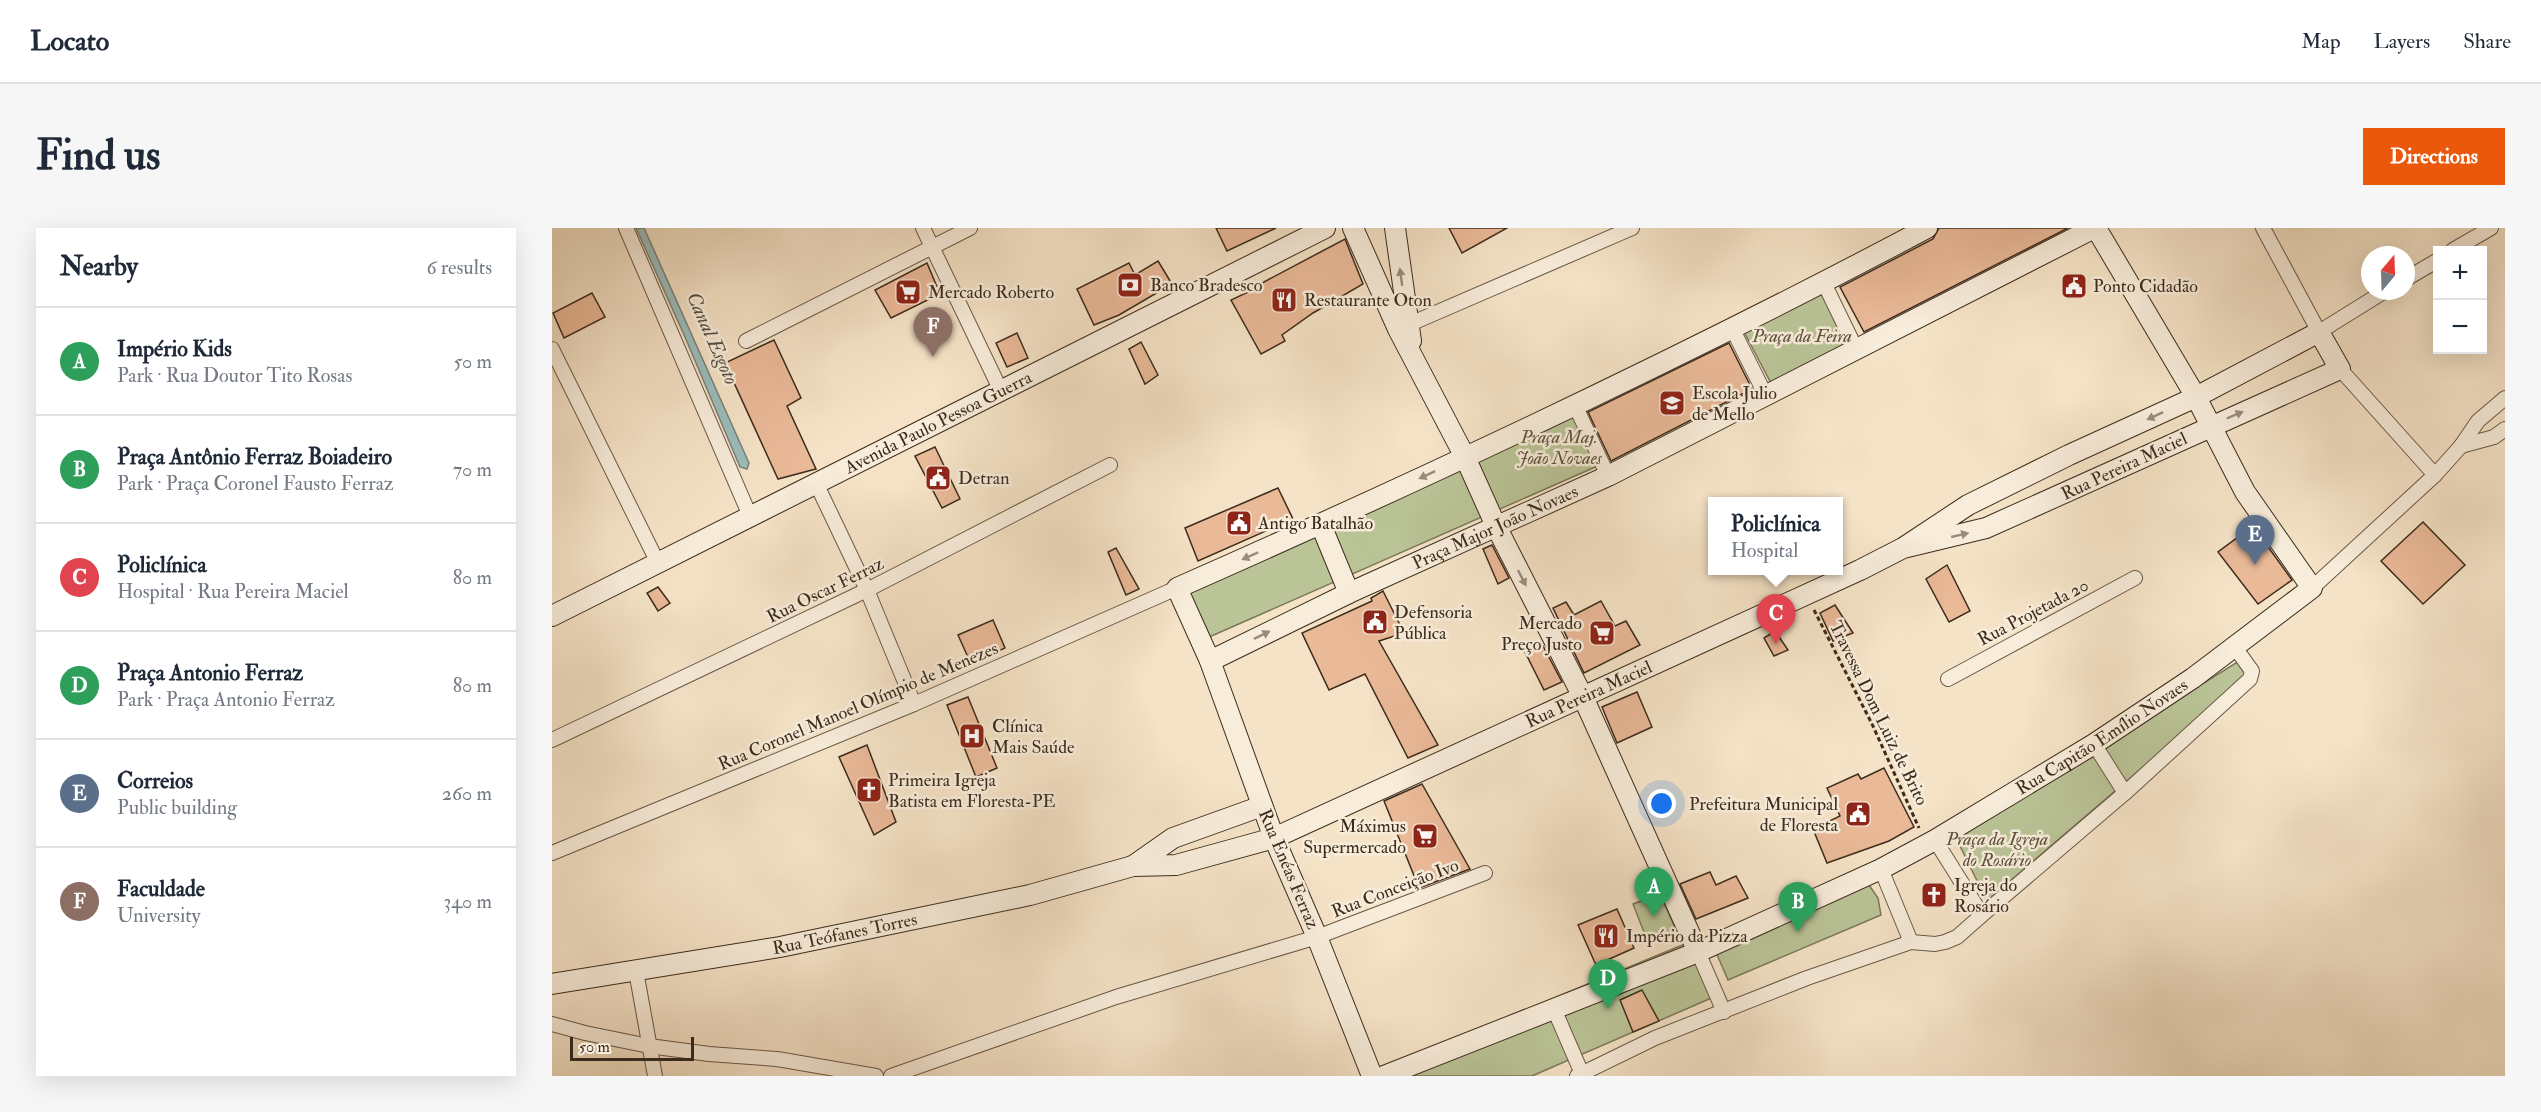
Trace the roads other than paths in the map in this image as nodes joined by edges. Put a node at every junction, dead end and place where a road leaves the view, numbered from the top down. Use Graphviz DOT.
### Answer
graph roads {
  1 [pos="626,228"];
  2 [pos="923,228"];
  3 [pos="970,228"];
  4 [pos="1325,228"];
  5 [pos="1353,228"];
  6 [pos="1395,228"];
  7 [pos="1632,228"];
  8 [pos="1927,228"];
  9 [pos="2095,228"];
  10 [pos="2263,228"];
  11 [pos="2491,228"];
  12 [pos="2460,246"];
  13 [pos="932,247"];
  14 [pos="2433,263"];
  15 [pos="2415,274"];
  16 [pos="1824,283"];
  17 [pos="2371,300"];
  18 [pos="1403,328"];
  19 [pos="1732,328"];
  20 [pos="2319,332"];
  21 [pos="746,342"];
  22 [pos="552,349"];
  23 [pos="1856,350"];
  24 [pos="2340,369"];
  25 [pos="1001,391"];
  26 [pos="1766,396"];
  27 [pos="2196,397"];
  28 [pos="2505,398"];
  29 [pos="1575,405"];
  30 [pos="2478,421"];
  31 [pos="2211,425"];
  32 [pos="2501,436"];
  33 [pos="2461,446"];
  34 [pos="2069,455"];
  35 [pos="1465,457"];
  36 [pos="1110,465"];
  37 [pos="2435,475"];
  38 [pos="1608,476"];
  39 [pos="817,484"];
  40 [pos="2084,486"];
  41 [pos="750,516"];
  42 [pos="1321,525"];
  43 [pos="1496,526"];
  44 [pos="1903,548"];
  45 [pos="657,561"];
  46 [pos="2135,578"];
  47 [pos="1177,588"];
  48 [pos="2312,588"];
  49 [pos="867,590"];
  50 [pos="1349,593"];
  51 [pos="552,616"];
  52 [pos="2234,646"];
  53 [pos="1210,661"];
  54 [pos="1948,679"];
  55 [pos="1583,698"];
  56 [pos="914,704"];
  57 [pos="552,740"];
  58 [pos="2094,744"];
  59 [pos="2125,793"];
  60 [pos="1262,806"];
  61 [pos="1274,838"];
  62 [pos="1930,842"];
  63 [pos="552,853"];
  64 [pos="1132,866"];
  65 [pos="1881,869"];
  66 [pos="1485,873"];
  67 [pos="1982,915"];
  68 [pos="1317,937"];
  69 [pos="1911,942"];
  70 [pos="1698,952"];
  71 [pos="636,970"];
  72 [pos="552,984"];
  73 [pos="1554,1009"];
  74 [pos="1724,1012"];
  75 [pos="552,1024"];
  76 [pos="649,1046"];
  77 [pos="1581,1075"];
  78 [pos="655,1076"];
  79 [pos="876,1076"];
  80 [pos="891,1076"];
  81 [pos="1372,1076"];
  82 [pos="1384,1076"];
  1 -- 41 [label="street"];
  2 -- 13 [label="street"];
  3 -- 13 [label="street"];
  4 -- 25 [label="street, Avenida Paulo Pessoa Guerra"];
  5 -- 18 [label="street"];
  18 -- 6 [label="street, one-way"];
  7 -- 18 [label="street"];
  8 -- 16 [label="street"];
  9 -- 23 [label="street, Praça Major João Novaes"];
  9 -- 27 [label="street"];
  10 -- 20 [label="street"];
  11 -- 12 [label="street"];
  13 -- 21 [label="street"];
  13 -- 25 [label="street"];
  14 -- 15 [label="street"];
  16 -- 19 [label="street"];
  16 -- 23 [label="street"];
  17 -- 20 [label="street"];
  18 -- 35 [label="street"];
  19 -- 26 [label="street"];
  19 -- 29 [label="street"];
  20 -- 24 [label="street"];
  20 -- 27 [label="street, Rua Pereira Maciel"];
  22 -- 45 [label="street"];
  23 -- 26 [label="street, Praça Major João Novaes"];
  31 -- 24 [label="street, Rua Pereira Maciel, one-way"];
  24 -- 37 [label="street"];
  25 -- 39 [label="street, Avenida Paulo Pessoa Guerra"];
  26 -- 38 [label="street, Praça Major João Novaes"];
  27 -- 31 [label="street"];
  27 -- 34 [label="street, Rua Pereira Maciel, one-way"];
  28 -- 30 [label="street"];
  29 -- 35 [label="street"];
  29 -- 38 [label="street"];
  30 -- 32 [label="street"];
  30 -- 33 [label="street"];
  31 -- 40 [label="street, Rua Pereira Maciel"];
  31 -- 48 [label="street"];
  32 -- 33 [label="street"];
  33 -- 37 [label="street"];
  34 -- 40 [label="street"];
  34 -- 44 [label="street, Rua Pereira Maciel"];
  35 -- 42 [label="street, one-way"];
  35 -- 43 [label="street"];
  36 -- 49 [label="street, Rua Oscar Ferraz"];
  37 -- 48 [label="street"];
  38 -- 43 [label="street, Praça Major João Novaes"];
  39 -- 41 [label="street, Avenida Paulo Pessoa Guerra"];
  39 -- 49 [label="street"];
  44 -- 40 [label="street, Rua Pereira Maciel, one-way"];
  41 -- 45 [label="street, Avenida Paulo Pessoa Guerra"];
  42 -- 47 [label="street, one-way"];
  42 -- 50 [label="street"];
  43 -- 50 [label="street, Praça Major João Novaes"];
  43 -- 55 [label="street, one-way"];
  44 -- 55 [label="street, Rua Pereira Maciel"];
  45 -- 51 [label="street, Avenida Paulo Pessoa Guerra"];
  46 -- 54 [label="street, Rua Projetada 20"];
  47 -- 53 [label="street, Rua Enéas Ferraz"];
  47 -- 56 [label="street, Rua Coronel Manoel Olímpio de Menezes"];
  48 -- 52 [label="street, Rua Capitão Emílio Novaes"];
  49 -- 56 [label="street"];
  49 -- 57 [label="street, Rua Oscar Ferraz"];
  53 -- 50 [label="street, Praça Major João Novaes, one-way"];
  52 -- 58 [label="street, Rua Capitão Emílio Novaes"];
  52 -- 59 [label="street"];
  53 -- 60 [label="street, Rua Enéas Ferraz"];
  55 -- 61 [label="street, Rua Pereira Maciel"];
  55 -- 70 [label="street"];
  56 -- 63 [label="street, Rua Coronel Manoel Olímpio de Menezes"];
  58 -- 59 [label="street"];
  58 -- 62 [label="street, Rua Capitão Emílio Novaes"];
  59 -- 67 [label="street"];
  60 -- 61 [label="street, Rua Enéas Ferraz"];
  60 -- 64 [label="street"];
  61 -- 64 [label="street, Rua Pereira Maciel"];
  61 -- 68 [label="street, Rua Enéas Ferraz"];
  62 -- 65 [label="street, Rua Capitão Emílio Novaes"];
  62 -- 67 [label="street"];
  64 -- 71 [label="street, Rua Teófanes Torres"];
  65 -- 69 [label="street"];
  65 -- 70 [label="street, Rua Capitão Emílio Novaes"];
  66 -- 68 [label="street, Rua Conceição Ivo"];
  67 -- 69 [label="street"];
  68 -- 80 [label="street, Rua Conceição Ivo"];
  68 -- 81 [label="street, Rua Enéas Ferraz"];
  69 -- 74 [label="street"];
  70 -- 73 [label="street, Rua Capitão Emílio Novaes"];
  70 -- 74 [label="street"];
  71 -- 72 [label="street, Rua Teófanes Torres"];
  71 -- 76 [label="street"];
  73 -- 77 [label="street"];
  73 -- 82 [label="street, Rua Capitão Emílio Novaes"];
  74 -- 77 [label="street"];
  75 -- 76 [label="street"];
  76 -- 78 [label="street"];
  76 -- 79 [label="street"];
}
